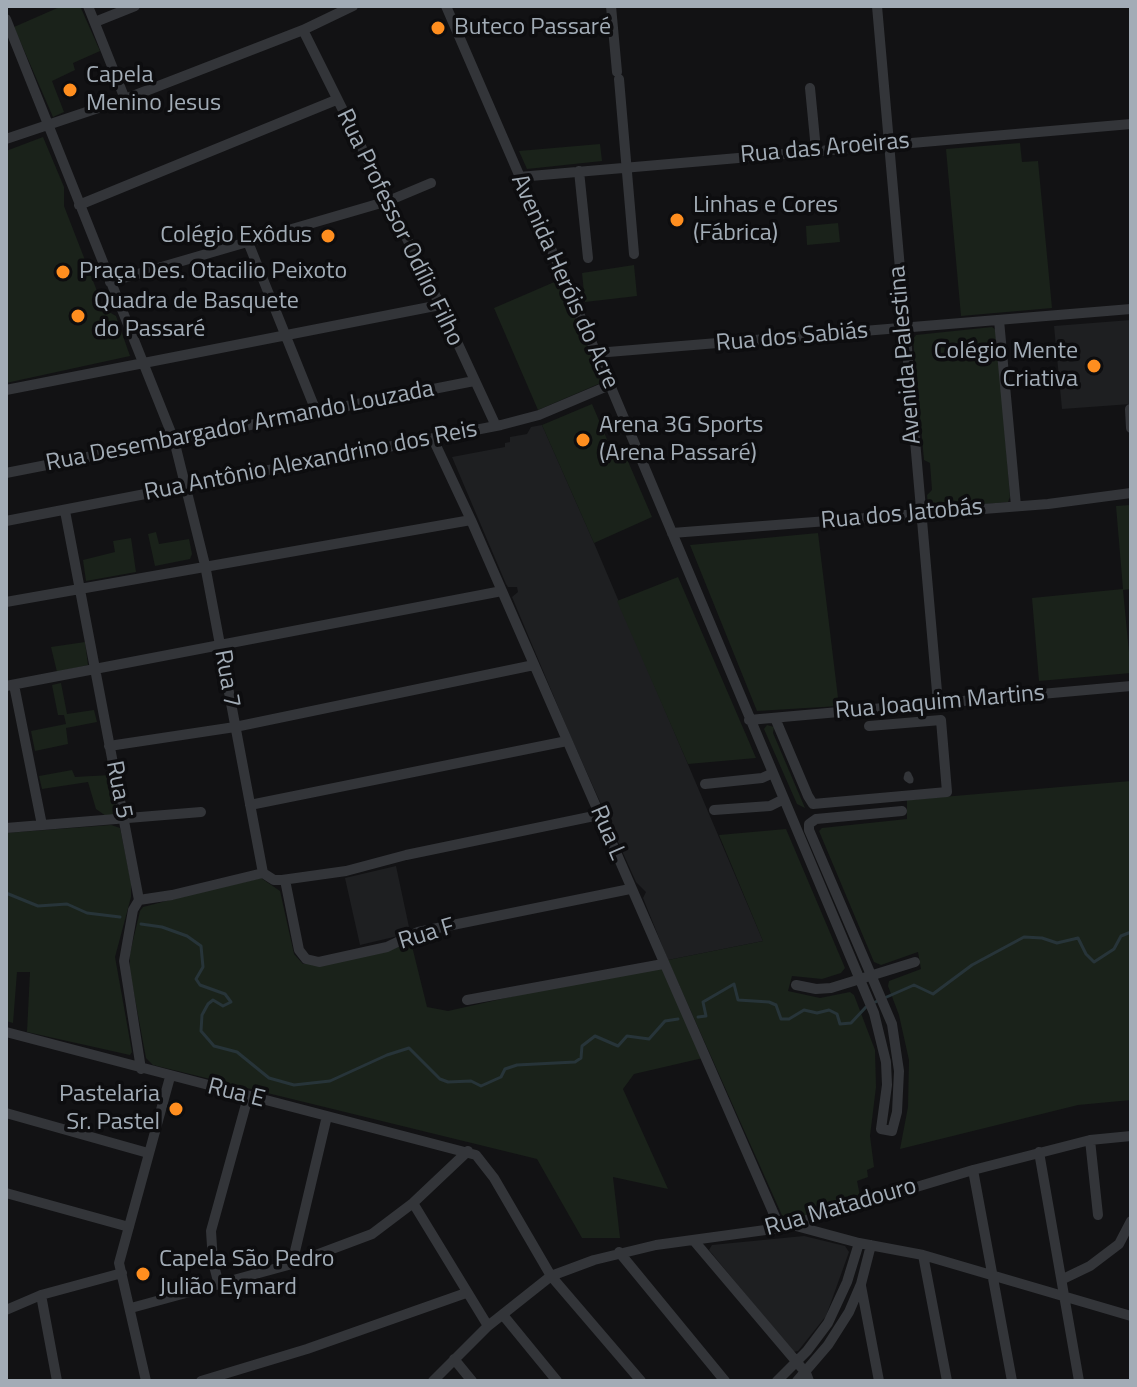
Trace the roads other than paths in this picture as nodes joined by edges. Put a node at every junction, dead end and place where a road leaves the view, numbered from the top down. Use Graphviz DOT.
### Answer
graph roads {
  1 [pos="88,6"];
  2 [pos="135,6"];
  3 [pos="353,6"];
  4 [pos="446,6"];
  5 [pos="611,6"];
  6 [pos="877,6"];
  7 [pos="6,19"];
  8 [pos="95,22"];
  9 [pos="303,30"];
  10 [pos="810,88"];
  11 [pos="125,99"];
  12 [pos="336,100"];
  13 [pos="1131,124"];
  14 [pos="48,127"];
  15 [pos="6,139"];
  16 [pos="888,144"];
  17 [pos="816,150"];
  18 [pos="626,166"];
  19 [pos="579,171"];
  20 [pos="519,177"];
  21 [pos="431,183"];
  22 [pos="388,201"];
  23 [pos="79,205"];
  24 [pos="248,242"];
  25 [pos="634,254"];
  26 [pos="588,258"];
  27 [pos="110,282"];
  28 [pos="440,305"];
  29 [pos="1131,309"];
  30 [pos="999,320"];
  31 [pos="904,329"];
  32 [pos="285,335"];
  33 [pos="596,353"];
  34 [pos="143,363"];
  35 [pos="474,381"];
  36 [pos="610,385"];
  37 [pos="6,390"];
  38 [pos="1130,409"];
  39 [pos="316,411"];
  40 [pos="496,426"];
  41 [pos="1131,428"];
  42 [pos="433,439"];
  43 [pos="174,440"];
  44 [pos="6,473"];
  45 [pos="187,486"];
  46 [pos="1131,493"];
  47 [pos="1016,506"];
  48 [pos="65,511"];
  49 [pos="920,515"];
  50 [pos="471,520"];
  51 [pos="6,521"];
  52 [pos="672,533"];
  53 [pos="205,565"];
  54 [pos="80,588"];
  55 [pos="502,591"];
  56 [pos="6,602"];
  57 [pos="220,645"];
  58 [pos="534,665"];
  59 [pos="96,669"];
  60 [pos="10,685"];
  61 [pos="1131,686"];
  62 [pos="938,703"];
  63 [pos="775,718"];
  64 [pos="749,720"];
  65 [pos="869,726"];
  66 [pos="235,727"];
  67 [pos="567,741"];
  68 [pos="109,746"];
  69 [pos="773,773"];
  70 [pos="705,784"];
  71 [pos="784,799"];
  72 [pos="250,805"];
  73 [pos="714,810"];
  74 [pos="902,811"];
  75 [pos="201,812"];
  76 [pos="599,815"];
  77 [pos="123,819"];
  78 [pos="42,825"];
  79 [pos="6,828"];
  80 [pos="263,873"];
  81 [pos="285,880"];
  82 [pos="630,889"];
  83 [pos="139,900"];
  84 [pos="915,962"];
  85 [pos="663,964"];
  86 [pos="872,976"];
  87 [pos="860,980"];
  88 [pos="796,985"];
  89 [pos="467,1000"];
  90 [pos="6,1032"];
  91 [pos="141,1069"];
  92 [pos="170,1077"];
  93 [pos="248,1097"];
  94 [pos="6,1113"];
  95 [pos="327,1116"];
  96 [pos="1131,1136"];
  97 [pos="1090,1140"];
  98 [pos="468,1151"];
  99 [pos="1039,1152"];
  100 [pos="148,1153"];
  101 [pos="973,1170"];
  102 [pos="6,1193"];
  103 [pos="413,1203"];
  104 [pos="1098,1215"];
  105 [pos="1131,1221"];
  106 [pos="794,1225"];
  107 [pos="129,1227"];
  108 [pos="780,1228"];
  109 [pos="695,1242"];
  110 [pos="859,1243"];
  111 [pos="871,1245"];
  112 [pos="619,1252"];
  113 [pos="923,1255"];
  114 [pos="292,1264"];
  115 [pos="122,1273"];
  116 [pos="551,1276"];
  117 [pos="994,1277"];
  118 [pos="1063,1279"];
  119 [pos="861,1284"];
  120 [pos="219,1285"];
  121 [pos="466,1293"];
  122 [pos="41,1295"];
  123 [pos="1066,1298"];
  124 [pos="131,1308"];
  125 [pos="6,1310"];
  126 [pos="503,1315"];
  127 [pos="1131,1316"];
  128 [pos="488,1326"];
  129 [pos="454,1359"];
  130 [pos="796,1363"];
  131 [pos="804,1378"];
  132 [pos="57,1381"];
  133 [pos="146,1381"];
  134 [pos="201,1381"];
  135 [pos="433,1381"];
  136 [pos="472,1381"];
  137 [pos="557,1381"];
  138 [pos="641,1381"];
  139 [pos="725,1381"];
  140 [pos="777,1381"];
  141 [pos="879,1381"];
  142 [pos="947,1381"];
  143 [pos="1012,1381"];
  144 [pos="1079,1381"];
  1 -- 8 [label="street"];
  2 -- 8 [label="street"];
  3 -- 9 [label="street"];
  4 -- 20 [label="street, Avenida Heróis do Acre"];
  5 -- 18 [label="street"];
  6 -- 16 [label="street, Avenida Palestina"];
  7 -- 14 [label="street, Rua 7"];
  8 -- 11 [label="street"];
  9 -- 11 [label="street"];
  9 -- 12 [label="street, Rua Professor Odílio Filho"];
  10 -- 17 [label="street"];
  11 -- 14 [label="street"];
  12 -- 22 [label="street, Rua Professor Odílio Filho"];
  12 -- 23 [label="street"];
  13 -- 16 [label="street, Rua das Aroeiras"];
  14 -- 15 [label="street"];
  14 -- 23 [label="street, Rua 7"];
  16 -- 17 [label="street, Rua das Aroeiras"];
  16 -- 31 [label="street, Avenida Palestina"];
  17 -- 18 [label="street, Rua das Aroeiras"];
  18 -- 19 [label="street, Rua das Aroeiras"];
  18 -- 25 [label="street"];
  19 -- 20 [label="street, Rua das Aroeiras"];
  19 -- 26 [label="street"];
  20 -- 33 [label="street, Avenida Heróis do Acre"];
  21 -- 22 [label="street"];
  22 -- 24 [label="street"];
  22 -- 28 [label="street, Rua Professor Odílio Filho"];
  23 -- 27 [label="street, Rua 7"];
  24 -- 27 [label="street"];
  24 -- 32 [label="street"];
  27 -- 34 [label="street, Rua 7"];
  28 -- 32 [label="street"];
  28 -- 35 [label="street, Rua Professor Odílio Filho"];
  29 -- 30 [label="street, Rua dos Sabiás"];
  30 -- 31 [label="street, Rua dos Sabiás"];
  30 -- 47 [label="street"];
  31 -- 33 [label="street, Rua dos Sabiás"];
  31 -- 49 [label="street, Avenida Palestina"];
  32 -- 34 [label="street"];
  32 -- 39 [label="street"];
  33 -- 36 [label="street, Avenida Heróis do Acre"];
  34 -- 37 [label="street"];
  34 -- 43 [label="street, Rua 7"];
  35 -- 39 [label="street, Rua Desembargador Armando Louzada"];
  35 -- 40 [label="street, Rua Professor Odílio Filho"];
  36 -- 40 [label="street, Rua Antônio Alexandrino dos Reis"];
  36 -- 52 [label="street, Avenida Heróis do Acre"];
  38 -- 41 [label="street"];
  39 -- 43 [label="street, Rua Desembargador Armando Louzada"];
  40 -- 42 [label="street, Rua Antônio Alexandrino dos Reis"];
  42 -- 45 [label="street, Rua Antônio Alexandrino dos Reis"];
  42 -- 50 [label="street, Rua L"];
  43 -- 44 [label="street, Rua Desembargador Armando Louzada"];
  43 -- 45 [label="street, Rua 7"];
  45 -- 48 [label="street, Rua Antônio Alexandrino dos Reis"];
  45 -- 53 [label="street, Rua 7"];
  46 -- 47 [label="street, Rua dos Jatobás"];
  47 -- 49 [label="street, Rua dos Jatobás"];
  48 -- 51 [label="street, Rua Antônio Alexandrino dos Reis"];
  48 -- 54 [label="street, Rua 5"];
  49 -- 52 [label="street, Rua dos Jatobás"];
  49 -- 62 [label="street, Avenida Palestina"];
  50 -- 53 [label="street"];
  50 -- 55 [label="street, Rua L"];
  52 -- 64 [label="street, Avenida Heróis do Acre"];
  53 -- 54 [label="street"];
  53 -- 57 [label="street, Rua 7"];
  54 -- 56 [label="street"];
  54 -- 59 [label="street, Rua 5"];
  55 -- 57 [label="street"];
  55 -- 58 [label="street, Rua L"];
  57 -- 59 [label="street"];
  57 -- 66 [label="street, Rua 7"];
  58 -- 66 [label="street"];
  58 -- 67 [label="street, Rua L"];
  59 -- 60 [label="street"];
  59 -- 68 [label="street, Rua 5"];
  60 -- 78 [label="street"];
  61 -- 62 [label="street, Rua Joaquim Martins"];
  62 -- 63 [label="street, Rua Joaquim Martins"];
  63 -- 64 [label="street, Rua Joaquim Martins"];
  63 -- 65 [label="street"];
  64 -- 69 [label="street, Avenida Heróis do Acre"];
  66 -- 68 [label="street"];
  66 -- 72 [label="street, Rua 7"];
  67 -- 72 [label="street"];
  67 -- 76 [label="street, Rua L"];
  68 -- 77 [label="street, Rua 5"];
  69 -- 70 [label="street"];
  69 -- 71 [label="street, Avenida Heróis do Acre"];
  71 -- 73 [label="street"];
  71 -- 87 [label="street, Avenida Heróis do Acre"];
  72 -- 80 [label="street, Rua 7"];
  74 -- 86 [label="street"];
  75 -- 77 [label="street"];
  76 -- 81 [label="street"];
  76 -- 82 [label="street, Rua L"];
  77 -- 78 [label="street"];
  77 -- 83 [label="street, Rua 5"];
  78 -- 79 [label="street"];
  80 -- 81 [label="street"];
  80 -- 83 [label="street"];
  81 -- 82 [label="street, Rua F"];
  82 -- 85 [label="street, Rua L"];
  83 -- 91 [label="street, Rua 5"];
  84 -- 86 [label="street"];
  85 -- 89 [label="street"];
  85 -- 108 [label="street, Rua L"];
  86 -- 87 [label="street"];
  86 -- 87 [label="street, Avenida Heróis do Acre"];
  87 -- 88 [label="street"];
  90 -- 91 [label="street, Rua E"];
  91 -- 92 [label="street, Rua E"];
  92 -- 93 [label="street, Rua E"];
  92 -- 100 [label="street"];
  93 -- 95 [label="street, Rua E"];
  93 -- 120 [label="street"];
  94 -- 100 [label="street"];
  95 -- 98 [label="street, Rua E"];
  95 -- 114 [label="street"];
  96 -- 97 [label="street, Rua Matadouro"];
  97 -- 99 [label="street, Rua Matadouro"];
  97 -- 104 [label="street"];
  98 -- 103 [label="street"];
  98 -- 116 [label="street"];
  99 -- 101 [label="street, Rua Matadouro"];
  99 -- 118 [label="street"];
  100 -- 107 [label="street"];
  101 -- 106 [label="street, Rua Matadouro"];
  101 -- 117 [label="street"];
  102 -- 107 [label="street"];
  103 -- 114 [label="street"];
  103 -- 121 [label="street"];
  105 -- 118 [label="street"];
  106 -- 108 [label="street, Rua Matadouro"];
  106 -- 110 [label="street"];
  107 -- 115 [label="street"];
  108 -- 109 [label="street, Rua Matadouro"];
  109 -- 112 [label="street, Rua Matadouro"];
  109 -- 130 [label="street"];
  110 -- 111 [label="street"];
  110 -- 130 [label="street"];
  111 -- 113 [label="street"];
  111 -- 119 [label="street"];
  112 -- 116 [label="street, Rua Matadouro"];
  112 -- 139 [label="street"];
  113 -- 117 [label="street"];
  113 -- 142 [label="street"];
  114 -- 120 [label="street"];
  115 -- 122 [label="street"];
  115 -- 124 [label="street"];
  116 -- 126 [label="street, Rua Matadouro"];
  116 -- 138 [label="street"];
  117 -- 123 [label="street"];
  117 -- 143 [label="street"];
  118 -- 123 [label="street"];
  119 -- 131 [label="street"];
  119 -- 141 [label="street"];
  120 -- 124 [label="street"];
  121 -- 128 [label="street"];
  121 -- 134 [label="street"];
  122 -- 125 [label="street"];
  122 -- 132 [label="street"];
  123 -- 127 [label="street"];
  123 -- 144 [label="street"];
  124 -- 133 [label="street"];
  126 -- 128 [label="street, Rua Matadouro"];
  126 -- 137 [label="street"];
  128 -- 129 [label="street, Rua Matadouro"];
  129 -- 135 [label="street, Rua Matadouro"];
  129 -- 136 [label="street"];
  130 -- 131 [label="street"];
  130 -- 140 [label="street"];
}
